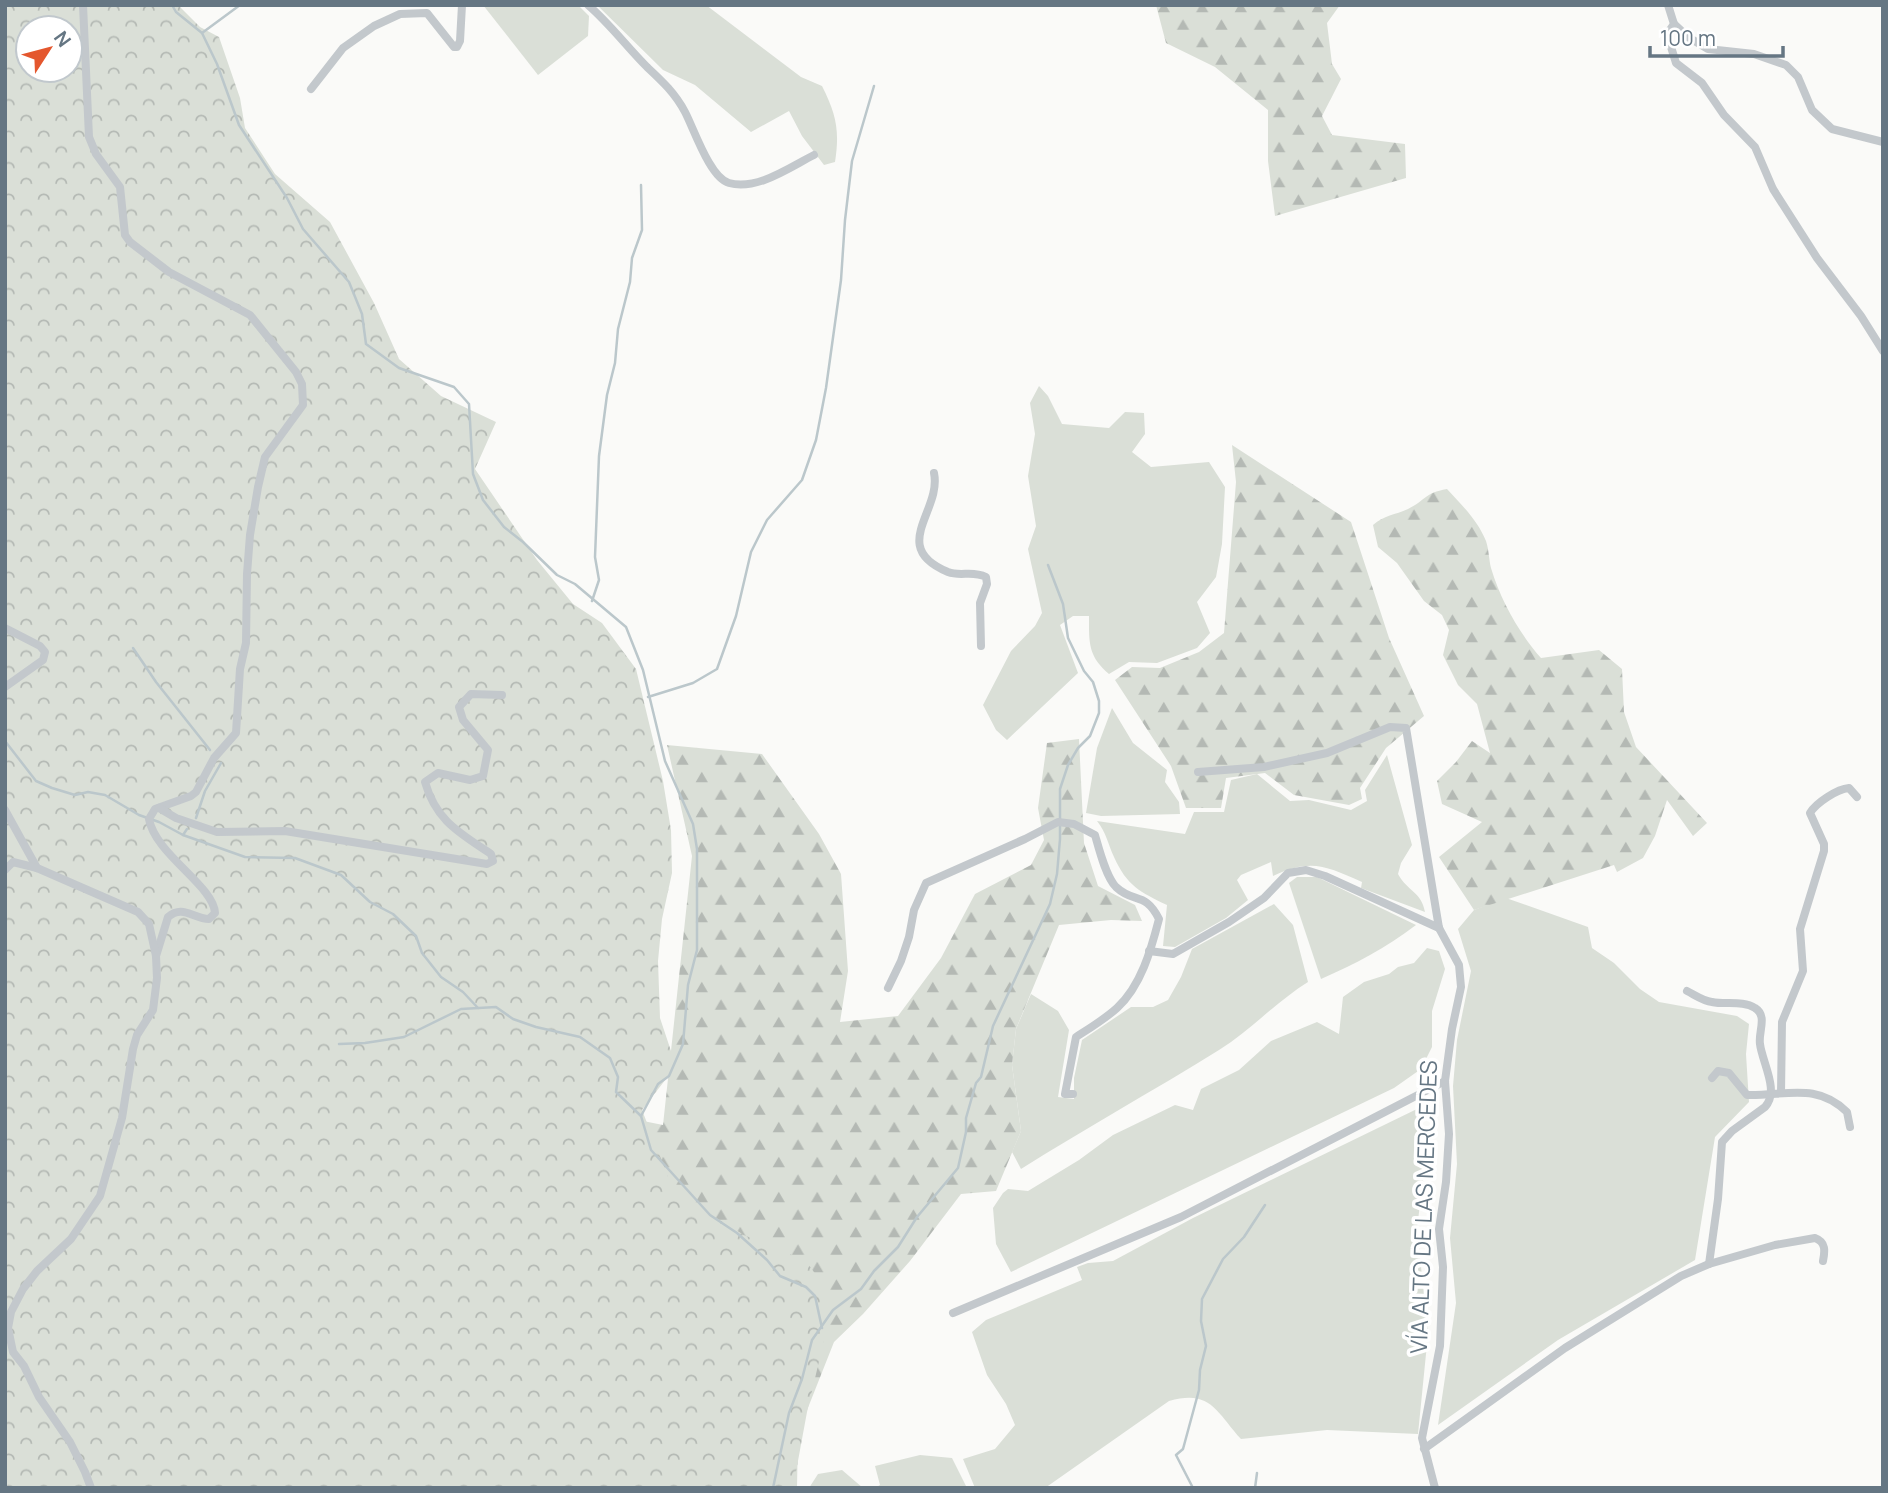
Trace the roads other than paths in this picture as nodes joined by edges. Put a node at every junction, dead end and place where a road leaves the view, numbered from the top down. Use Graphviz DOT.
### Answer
graph roads {
  1 [pos="83,5"];
  2 [pos="461,5"];
  3 [pos="588,5"];
  4 [pos="1668,5"];
  5 [pos="1674,24"];
  6 [pos="310,89"];
  7 [pos="1883,142"];
  8 [pos="814,155"];
  9 [pos="1883,351"];
  10 [pos="934,473"];
  11 [pos="5,628"];
  12 [pos="981,646"];
  13 [pos="5,687"];
  14 [pos="502,695"];
  15 [pos="1198,772"];
  16 [pos="1857,797"];
  17 [pos="159,808"];
  18 [pos="5,810"];
  19 [pos="37,868"];
  20 [pos="5,870"];
  21 [pos="1439,928"];
  22 [pos="1149,951"];
  23 [pos="156,956"];
  24 [pos="888,988"];
  25 [pos="1687,991"];
  26 [pos="1712,1078"];
  27 [pos="1445,1082"];
  28 [pos="1776,1093"];
  29 [pos="1073,1094"];
  30 [pos="1850,1127"];
  31 [pos="1823,1261"];
  32 [pos="1709,1264"];
  33 [pos="5,1308"];
  34 [pos="953,1313"];
  35 [pos="9,1322"];
  36 [pos="1424,1449"];
  37 [pos="91,1488"];
  38 [pos="1435,1488"];
  1 -- 17 [label="street"];
  2 -- 6 [label="street"];
  3 -- 8 [label="street"];
  4 -- 5 [label="street"];
  5 -- 7 [label="street"];
  5 -- 9 [label="street"];
  10 -- 12 [label="street"];
  11 -- 13 [label="street"];
  14 -- 17 [label="street"];
  15 -- 21 [label="street, VÍA ALTO DE LAS MERCEDES"];
  16 -- 28 [label="street"];
  17 -- 23 [label="street"];
  18 -- 19 [label="street"];
  19 -- 20 [label="street"];
  19 -- 23 [label="street"];
  21 -- 22 [label="street"];
  21 -- 27 [label="street, VÍA ALTO DE LAS MERCEDES"];
  22 -- 24 [label="street"];
  22 -- 29 [label="street"];
  23 -- 35 [label="street"];
  25 -- 28 [label="street"];
  26 -- 28 [label="street"];
  27 -- 34 [label="street"];
  27 -- 36 [label="street, VÍA ALTO DE LAS MERCEDES"];
  28 -- 30 [label="street"];
  28 -- 32 [label="street"];
  31 -- 32 [label="street"];
  32 -- 36 [label="street"];
  33 -- 35 [label="street"];
  35 -- 37 [label="street"];
  36 -- 38 [label="street, VÍA ALTO DE LAS MERCEDES"];
}
